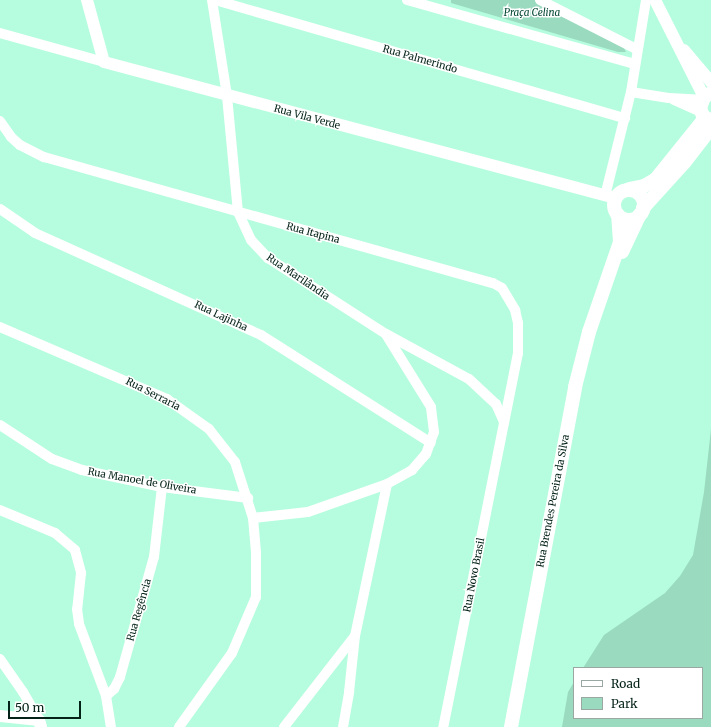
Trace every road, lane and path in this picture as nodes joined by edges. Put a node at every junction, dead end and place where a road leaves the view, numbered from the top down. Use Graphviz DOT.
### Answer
graph roads {
  1 [pos="88,0"];
  2 [pos="214,0"];
  3 [pos="407,0"];
  4 [pos="540,0"];
  5 [pos="646,0"];
  6 [pos="655,0"];
  7 [pos="443,5"];
  8 [pos="0,33"];
  9 [pos="672,36"];
  10 [pos="636,49"];
  11 [pos="104,62"];
  12 [pos="635,64"];
  13 [pos="711,82"];
  14 [pos="631,92"];
  15 [pos="227,96"];
  16 [pos="706,107"];
  17 [pos="625,118"];
  18 [pos="0,121"];
  19 [pos="629,190"];
  20 [pos="610,197"];
  21 [pos="0,209"];
  22 [pos="642,211"];
  23 [pos="238,212"];
  24 [pos="618,215"];
  25 [pos="608,279"];
  26 [pos="0,327"];
  27 [pos="386,334"];
  28 [pos="504,424"];
  29 [pos="0,425"];
  30 [pos="431,443"];
  31 [pos="387,484"];
  32 [pos="162,487"];
  33 [pos="248,498"];
  34 [pos="0,510"];
  35 [pos="253,518"];
  36 [pos="355,636"];
  37 [pos="0,659"];
  38 [pos="106,696"];
  39 [pos="0,716"];
  40 [pos="40,724"];
  41 [pos="111,727"];
  42 [pos="178,727"];
  43 [pos="284,727"];
  44 [pos="342,727"];
  45 [pos="443,727"];
  46 [pos="511,727"];
  1 -- 11 [label="street"];
  2 -- 15 [label="street, Rua Marilândia"];
  2 -- 17 [label="street, Rua Palmerindo"];
  3 -- 7 [label="street"];
  4 -- 10 [label="street"];
  5 -- 10 [label="street"];
  6 -- 9 [label="street"];
  7 -- 12 [label="street"];
  8 -- 11 [label="street, Rua Vila Verde"];
  9 -- 13 [label="street"];
  9 -- 16 [label="street"];
  10 -- 12 [label="street"];
  11 -- 15 [label="street, Rua Vila Verde"];
  12 -- 14 [label="street"];
  14 -- 16 [label="street"];
  14 -- 17 [label="street"];
  15 -- 20 [label="street, Rua Vila Verde"];
  15 -- 23 [label="street, Rua Marilândia"];
  16 -- 19 [label="main road"];
  16 -- 22 [label="main road, Rua Brendes Pereira da Silva"];
  17 -- 20 [label="street"];
  18 -- 23 [label="street, Rua Itapina"];
  19 -- 20 [label="main road"];
  19 -- 22 [label="main road"];
  20 -- 24 [label="main road"];
  21 -- 30 [label="street, Rua Lajinha"];
  22 -- 24 [label="main road"];
  22 -- 25 [label="main road, Rua Brendes Pereira da Silva"];
  23 -- 27 [label="street, Rua Marilândia"];
  23 -- 28 [label="street, Rua Itapina"];
  24 -- 25 [label="main road, Rua Brendes Pereira da Silva"];
  25 -- 46 [label="main road, Rua Brendes Pereira da Silva"];
  26 -- 33 [label="street, Rua Serraria"];
  27 -- 28 [label="street, Rua Marilândia"];
  27 -- 30 [label="street"];
  28 -- 45 [label="street, Rua Novo Brasil"];
  29 -- 32 [label="street, Rua Manoel de Oliveira"];
  30 -- 31 [label="street"];
  31 -- 35 [label="street"];
  31 -- 36 [label="street"];
  32 -- 33 [label="street, Rua Manoel de Oliveira"];
  32 -- 38 [label="street, Rua Regência"];
  33 -- 35 [label="street, Rua Serraria"];
  34 -- 38 [label="street"];
  35 -- 42 [label="street, Rua Serraria"];
  36 -- 43 [label="street"];
  36 -- 44 [label="street"];
  37 -- 40 [label="street"];
  38 -- 41 [label="street"];
  39 -- 40 [label="street"];
}
